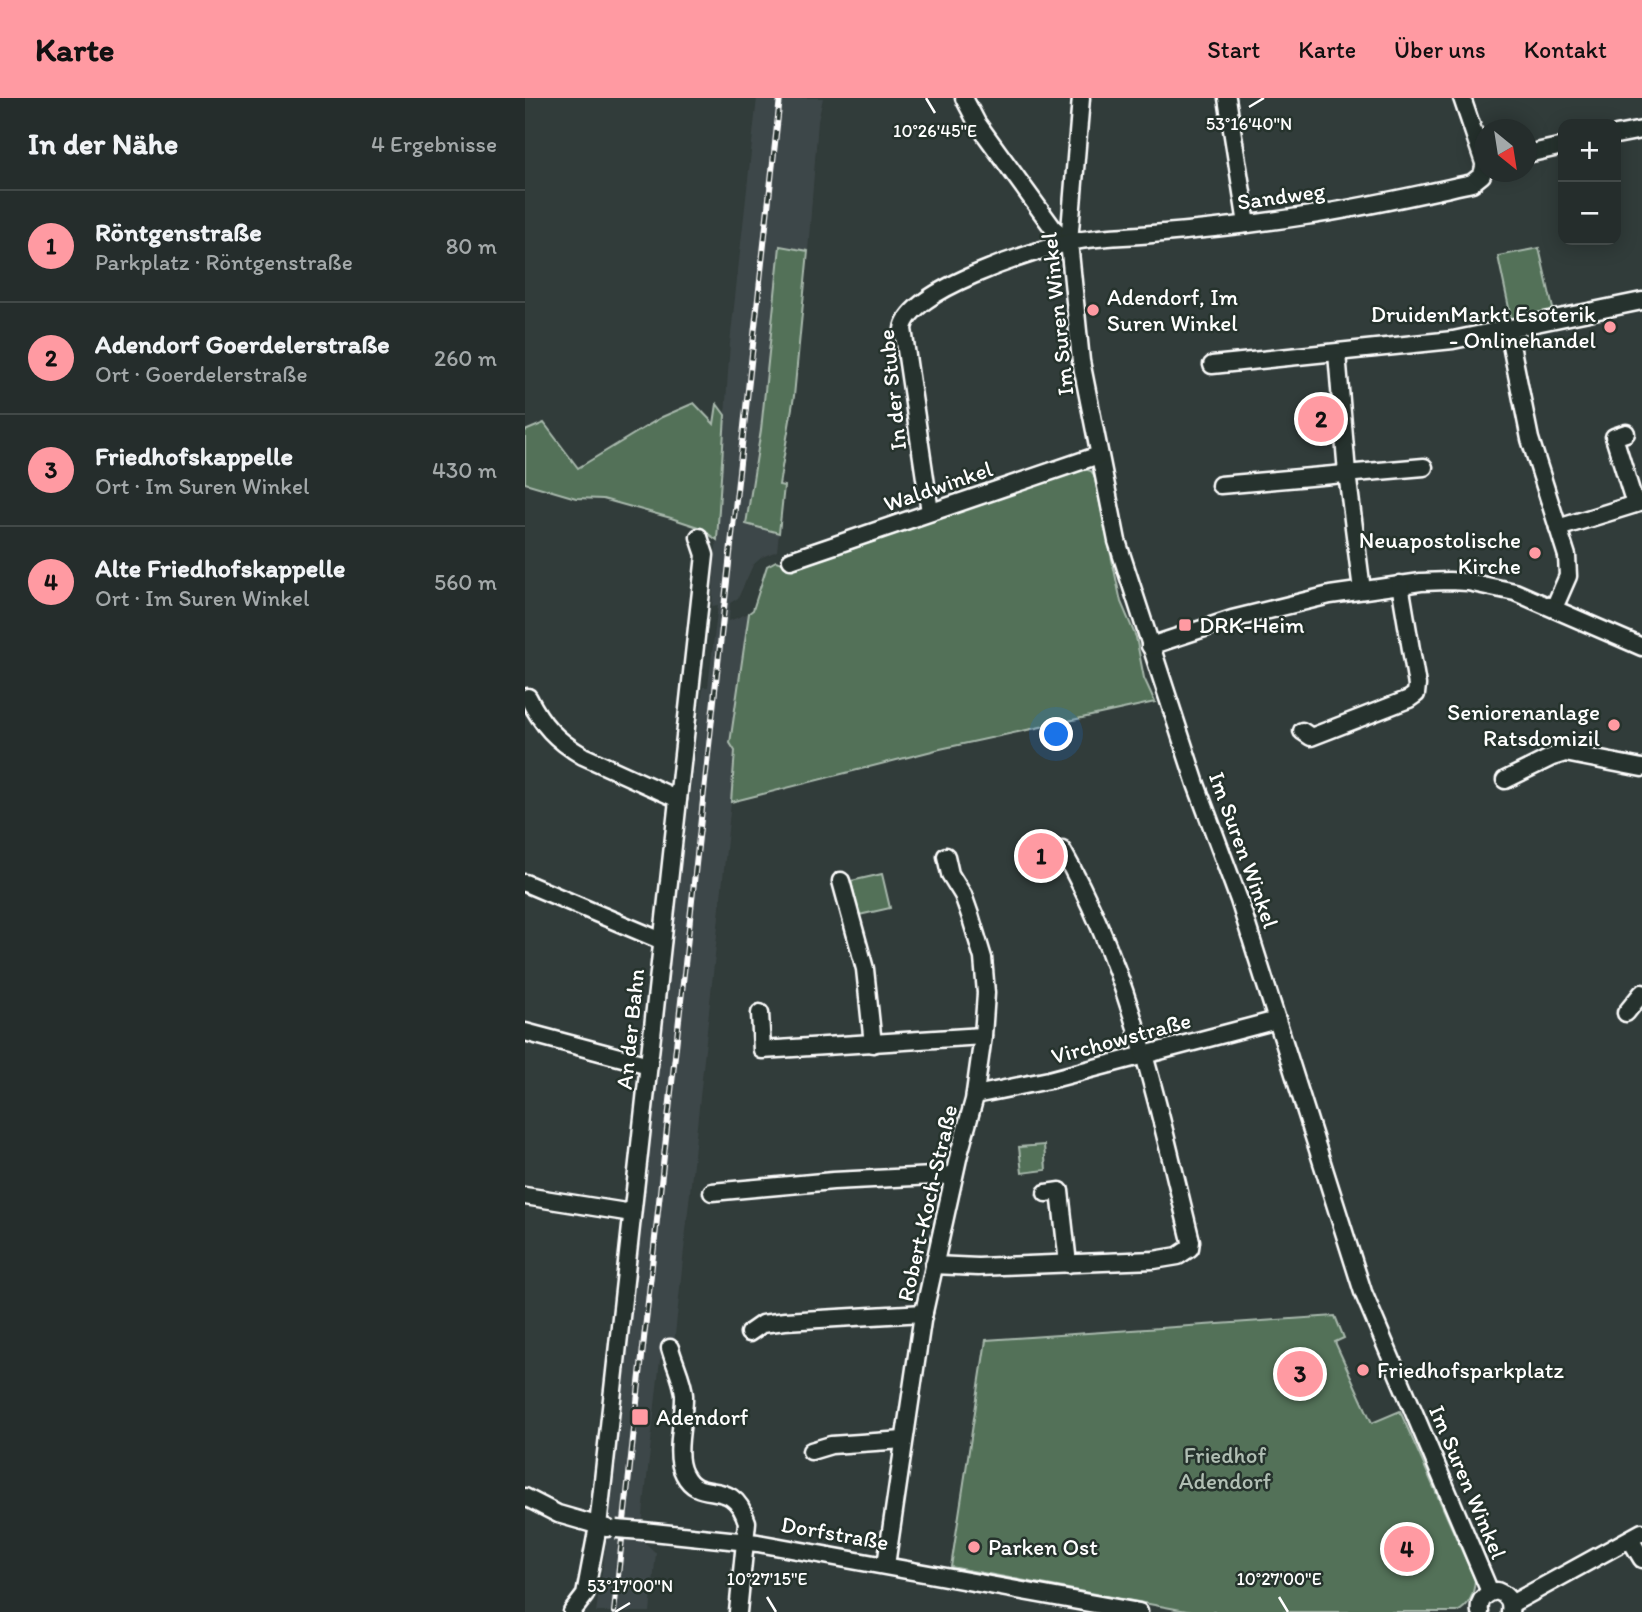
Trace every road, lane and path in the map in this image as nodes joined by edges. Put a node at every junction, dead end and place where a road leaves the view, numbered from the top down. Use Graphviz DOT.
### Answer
graph roads {
  1 [pos="964,98"];
  2 [pos="1081,98"];
  3 [pos="1227,98"];
  4 [pos="1462,98"];
  5 [pos="1642,130"];
  6 [pos="1474,133"];
  7 [pos="1621,134"];
  8 [pos="1558,147"];
  9 [pos="1537,152"];
  10 [pos="1474,181"];
  11 [pos="1248,224"];
  12 [pos="1069,242"];
  13 [pos="1642,301"];
  14 [pos="1508,330"];
  15 [pos="1337,353"];
  16 [pos="1212,365"];
  17 [pos="1626,433"];
  18 [pos="1099,455"];
  19 [pos="1424,467"];
  20 [pos="1347,473"];
  21 [pos="1220,485"];
  22 [pos="1639,503"];
  23 [pos="930,512"];
  24 [pos="1558,528"];
  25 [pos="699,537"];
  26 [pos="791,560"];
  27 [pos="1400,584"];
  28 [pos="1362,590"];
  29 [pos="1554,608"];
  30 [pos="1150,646"];
  31 [pos="1642,647"];
  32 [pos="529,697"];
  33 [pos="1302,731"];
  34 [pos="1642,768"];
  35 [pos="1505,780"];
  36 [pos="678,799"];
  37 [pos="1062,850"];
  38 [pos="946,856"];
  39 [pos="841,881"];
  40 [pos="525,883"];
  41 [pos="663,941"];
  42 [pos="1642,993"];
  43 [pos="761,1013"];
  44 [pos="1626,1013"];
  45 [pos="1277,1020"];
  46 [pos="525,1032"];
  47 [pos="983,1036"];
  48 [pos="873,1044"];
  49 [pos="1144,1056"];
  50 [pos="649,1065"];
  51 [pos="975,1095"];
  52 [pos="954,1175"];
  53 [pos="712,1192"];
  54 [pos="1046,1192"];
  55 [pos="525,1196"];
  56 [pos="632,1213"];
  57 [pos="1068,1264"];
  58 [pos="935,1265"];
  59 [pos="924,1314"];
  60 [pos="749,1333"];
  61 [pos="670,1348"];
  62 [pos="904,1440"];
  63 [pos="811,1451"];
  64 [pos="525,1497"];
  65 [pos="598,1526"];
  66 [pos="1636,1535"];
  67 [pos="743,1541"];
  68 [pos="1642,1559"];
  69 [pos="886,1565"];
  70 [pos="1490,1592"];
  71 [pos="1510,1608"];
  72 [pos="572,1612"];
  73 [pos="738,1612"];
  74 [pos="1139,1612"];
  75 [pos="1480,1612"];
  1 -- 12 [label="street"];
  2 -- 12 [label="street, Im Suren Winkel"];
  3 -- 11 [label="street"];
  4 -- 6 [label="street"];
  5 -- 7 [label="street"];
  8 -- 9 [label="street"];
  10 -- 11 [label="street, Sandweg"];
  11 -- 12 [label="street, Sandweg"];
  12 -- 18 [label="street, Im Suren Winkel"];
  12 -- 23 [label="street, In der Stube"];
  13 -- 14 [label="street"];
  14 -- 15 [label="street"];
  14 -- 24 [label="street"];
  15 -- 16 [label="street"];
  15 -- 20 [label="street"];
  17 -- 22 [label="street"];
  18 -- 23 [label="street, Waldwinkel"];
  18 -- 30 [label="street, Im Suren Winkel"];
  19 -- 20 [label="street"];
  20 -- 21 [label="street"];
  20 -- 28 [label="street"];
  22 -- 24 [label="street"];
  23 -- 26 [label="street, Waldwinkel"];
  24 -- 29 [label="street"];
  25 -- 36 [label="street, An der Bahn"];
  27 -- 28 [label="street"];
  27 -- 29 [label="street"];
  27 -- 33 [label="street"];
  28 -- 30 [label="street"];
  29 -- 31 [label="street"];
  30 -- 45 [label="street, Im Suren Winkel"];
  32 -- 36 [label="street"];
  34 -- 35 [label="street"];
  36 -- 41 [label="street, An der Bahn"];
  37 -- 49 [label="street"];
  38 -- 47 [label="street, Robert-Koch-Straße"];
  39 -- 48 [label="street"];
  40 -- 41 [label="street"];
  41 -- 50 [label="street, An der Bahn"];
  42 -- 44 [label="street"];
  43 -- 48 [label="street"];
  45 -- 49 [label="street, Virchowstraße"];
  45 -- 70 [label="street, Im Suren Winkel"];
  46 -- 50 [label="street"];
  47 -- 48 [label="street"];
  47 -- 51 [label="street, Robert-Koch-Straße"];
  49 -- 51 [label="street, Virchowstraße"];
  49 -- 57 [label="street"];
  50 -- 56 [label="street, An der Bahn"];
  51 -- 52 [label="street, Robert-Koch-Straße"];
  52 -- 53 [label="street"];
  52 -- 58 [label="street, Robert-Koch-Straße"];
  54 -- 57 [label="street"];
  55 -- 56 [label="street"];
  56 -- 65 [label="street, An der Bahn"];
  57 -- 58 [label="street"];
  58 -- 59 [label="street, Robert-Koch-Straße"];
  59 -- 60 [label="street"];
  59 -- 62 [label="street, Robert-Koch-Straße"];
  61 -- 67 [label="street"];
  62 -- 63 [label="street"];
  62 -- 69 [label="street, Robert-Koch-Straße"];
  64 -- 65 [label="street, Dorfstraße"];
  65 -- 67 [label="street, Dorfstraße, bridge"];
  65 -- 72 [label="street, An der Bahn"];
  66 -- 68 [label="street"];
  66 -- 71 [label="street"];
  67 -- 69 [label="street, Dorfstraße"];
  67 -- 73 [label="street"];
  69 -- 74 [label="street, Dorfstraße"];
  70 -- 71 [label="street"];
  70 -- 75 [label="street"];
}
